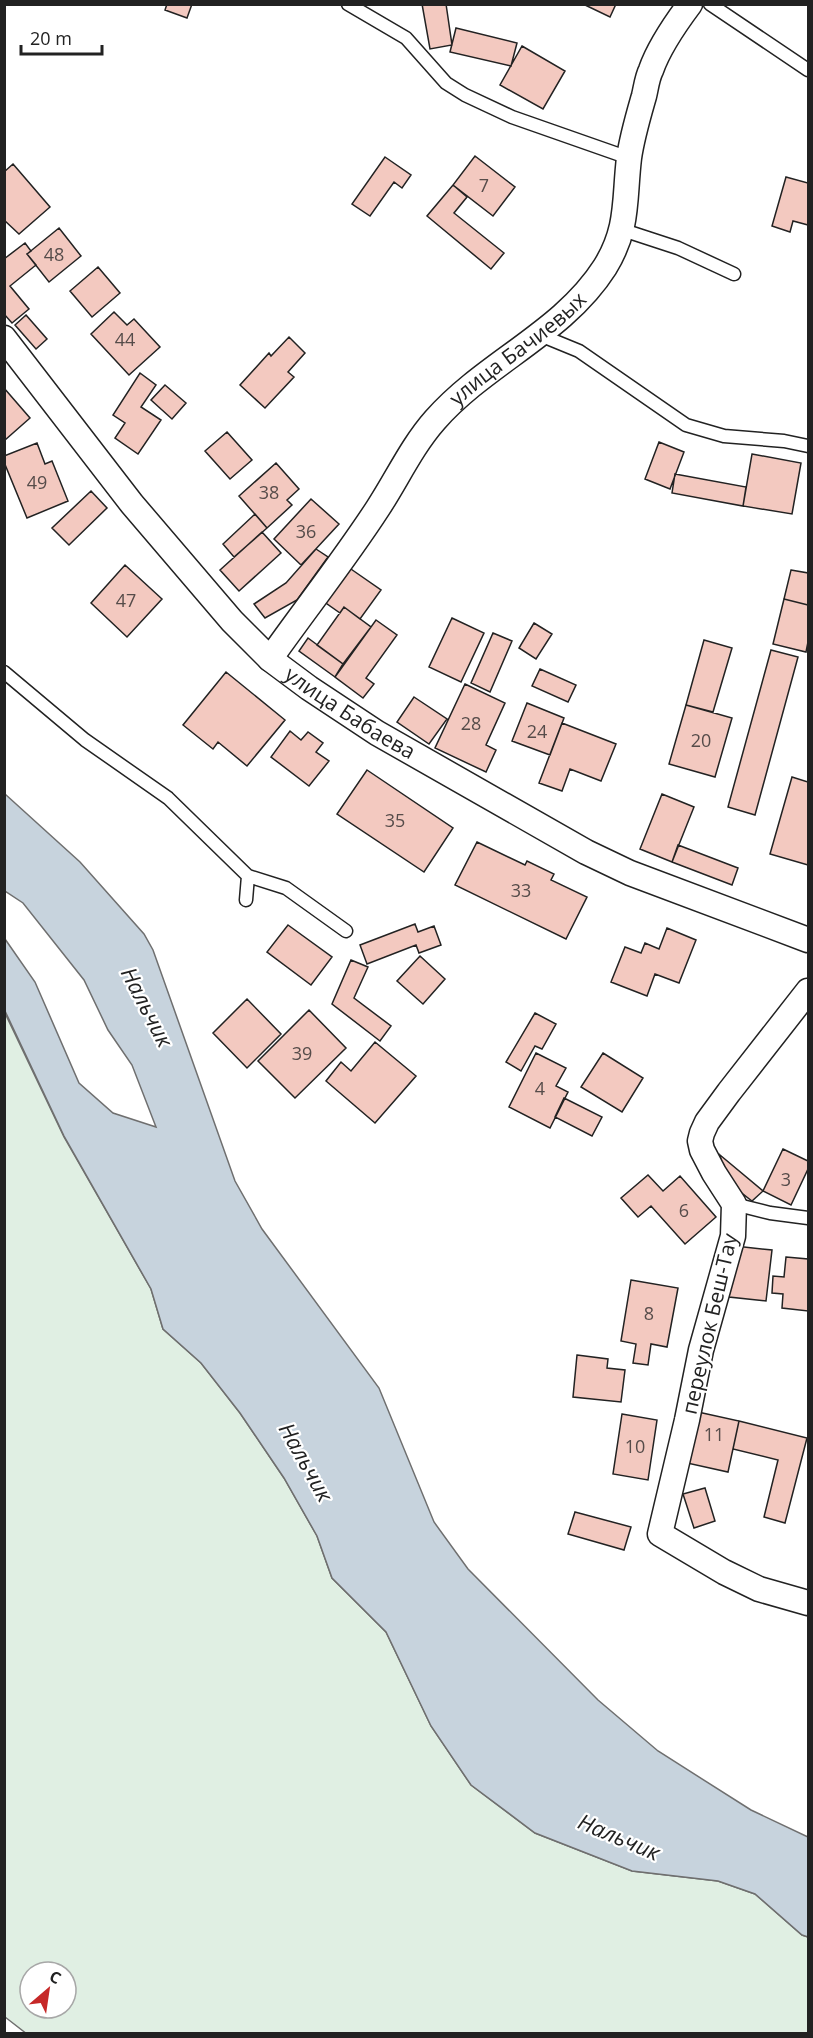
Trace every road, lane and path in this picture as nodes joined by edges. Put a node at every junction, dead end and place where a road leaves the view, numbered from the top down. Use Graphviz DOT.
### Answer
graph roads {
  1 [pos="348,4"];
  2 [pos="690,4"];
  3 [pos="710,4"];
  4 [pos="808,70"];
  5 [pos="629,158"];
  6 [pos="622,230"];
  7 [pos="734,274"];
  8 [pos="540,335"];
  9 [pos="4,338"];
  10 [pos="808,446"];
  11 [pos="270,658"];
  12 [pos="4,672"];
  13 [pos="248,876"];
  14 [pos="246,900"];
  15 [pos="346,931"];
  16 [pos="808,940"];
  17 [pos="808,991"];
  18 [pos="734,1204"];
  19 [pos="808,1218"];
  20 [pos="808,1603"];
  1 -- 5 [label="lane"];
  2 -- 5 [label="street, улица Бачиевых"];
  3 -- 4 [label="lane"];
  5 -- 6 [label="street, улица Бачиевых"];
  6 -- 7 [label="lane"];
  6 -- 8 [label="street, улица Бачиевых"];
  8 -- 10 [label="lane"];
  8 -- 11 [label="street, улица Бачиевых"];
  9 -- 11 [label="street, улица Бабаева"];
  11 -- 16 [label="street, улица Бабаева"];
  12 -- 13 [label="lane"];
  13 -- 14 [label="lane"];
  13 -- 15 [label="lane"];
  17 -- 18 [label="street, переулок Беш-Тау"];
  18 -- 19 [label="lane"];
  18 -- 20 [label="street, переулок Беш-Тау"];
}
